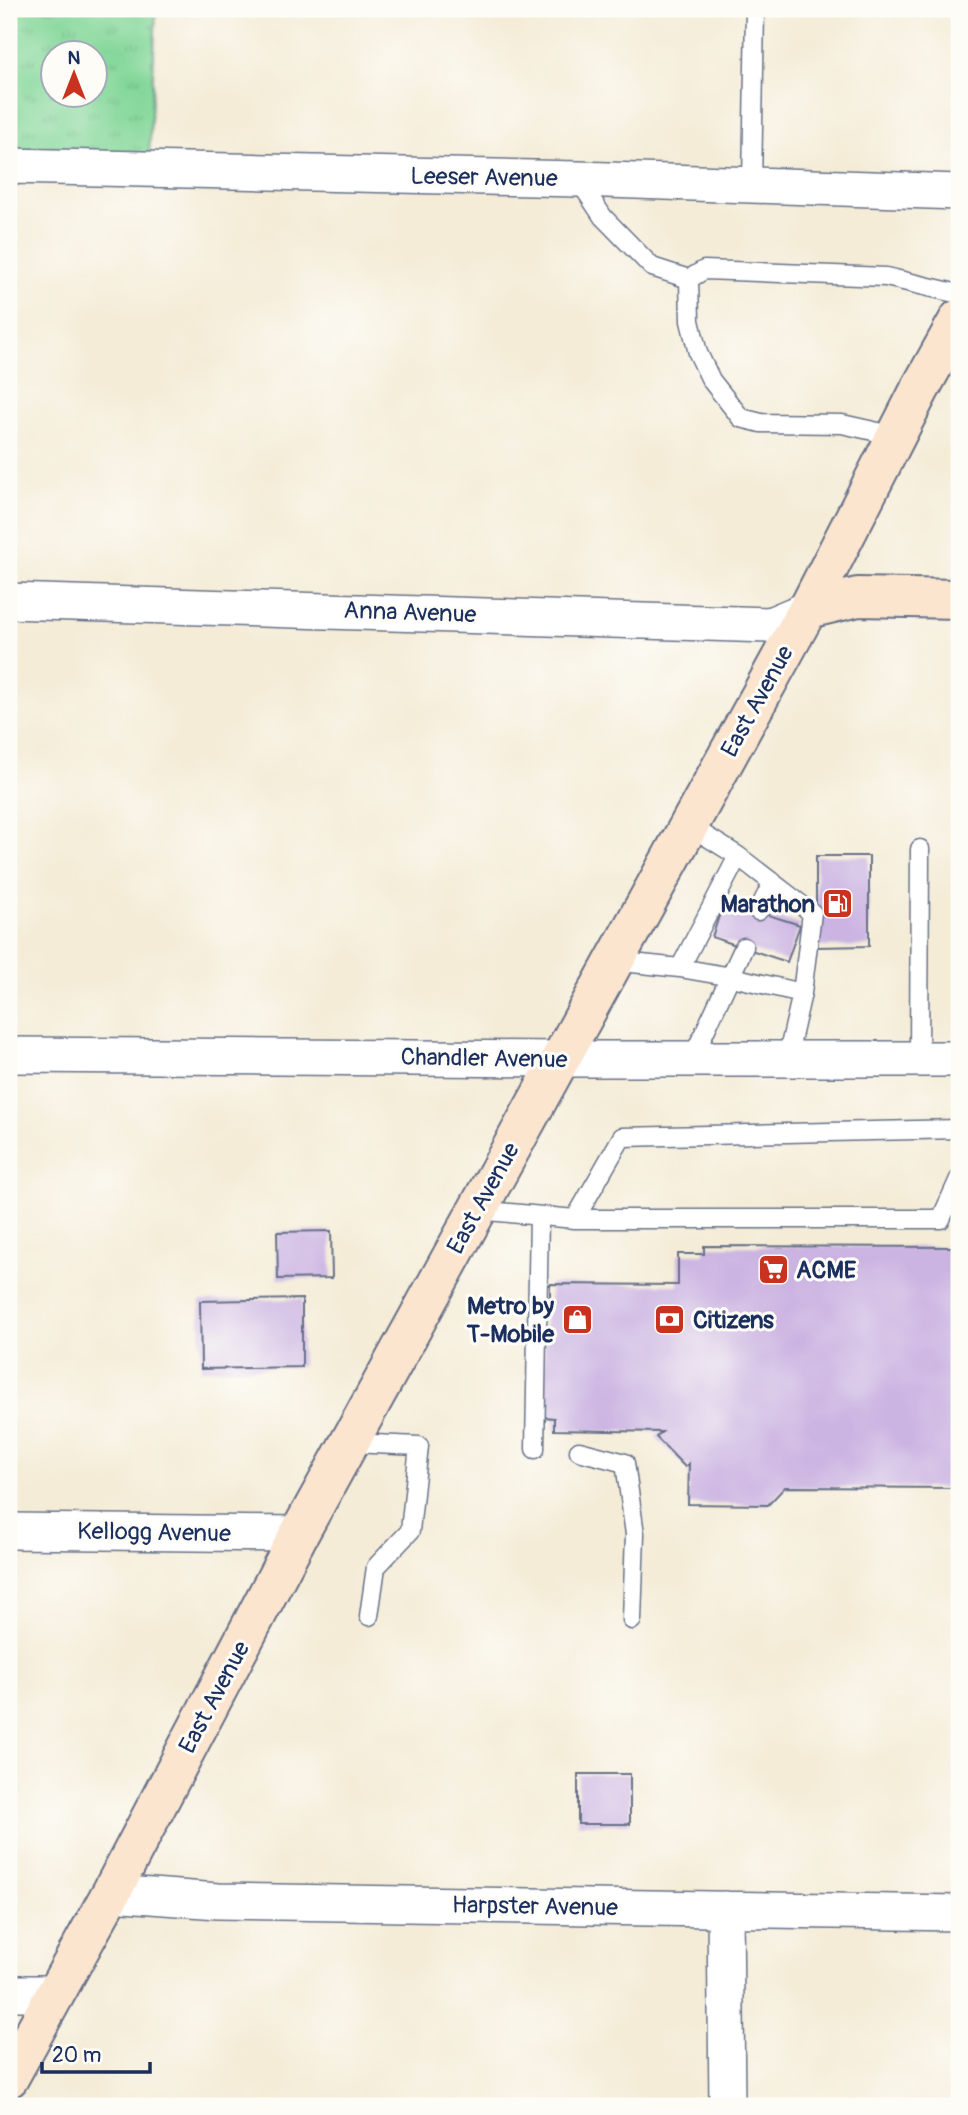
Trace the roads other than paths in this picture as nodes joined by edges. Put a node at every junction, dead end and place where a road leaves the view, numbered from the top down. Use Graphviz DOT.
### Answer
graph roads {
  1 [pos="755,9"];
  2 [pos="9,166"];
  3 [pos="578,179"];
  4 [pos="752,185"];
  5 [pos="959,192"];
  6 [pos="689,279"];
  7 [pos="959,294"];
  8 [pos="959,319"];
  9 [pos="896,436"];
  10 [pos="959,599"];
  11 [pos="9,601"];
  12 [pos="808,609"];
  13 [pos="688,825"];
  14 [pos="920,849"];
  15 [pos="738,856"];
  16 [pos="772,882"];
  17 [pos="758,911"];
  18 [pos="744,947"];
  19 [pos="613,961"];
  20 [pos="680,968"];
  21 [pos="732,977"];
  22 [pos="802,993"];
  23 [pos="9,1055"];
  24 [pos="559,1059"];
  25 [pos="692,1059"];
  26 [pos="788,1059"];
  27 [pos="919,1059"];
  28 [pos="959,1059"];
  29 [pos="959,1129"];
  30 [pos="959,1179"];
  31 [pos="477,1210"];
  32 [pos="539,1216"];
  33 [pos="575,1219"];
  34 [pos="350,1443"];
  35 [pos="535,1449"];
  36 [pos="579,1451"];
  37 [pos="9,1531"];
  38 [pos="299,1534"];
  39 [pos="369,1616"];
  40 [pos="632,1620"];
  41 [pos="111,1893"];
  42 [pos="726,1909"];
  43 [pos="959,1913"];
  44 [pos="9,1993"];
  45 [pos="56,1993"];
  46 [pos="9,2078"];
  47 [pos="727,2106"];
  1 -- 4 [label="lane"];
  2 -- 3 [label="street, Leeser Avenue"];
  3 -- 4 [label="street, Leeser Avenue"];
  3 -- 6 [label="lane"];
  4 -- 5 [label="street, Leeser Avenue"];
  6 -- 7 [label="lane"];
  6 -- 9 [label="lane"];
  8 -- 9 [label="main road, East Avenue"];
  9 -- 12 [label="main road, East Avenue"];
  10 -- 12 [label="main road"];
  11 -- 12 [label="street, Anna Avenue"];
  12 -- 13 [label="main road, East Avenue"];
  13 -- 15 [label="lane"];
  13 -- 19 [label="main road, East Avenue"];
  14 -- 27 [label="lane"];
  15 -- 16 [label="lane"];
  15 -- 20 [label="lane"];
  16 -- 17 [label="lane"];
  16 -- 22 [label="lane"];
  18 -- 21 [label="lane"];
  19 -- 20 [label="lane"];
  19 -- 24 [label="main road, East Avenue"];
  20 -- 21 [label="lane"];
  21 -- 22 [label="lane"];
  21 -- 25 [label="lane"];
  22 -- 26 [label="lane"];
  23 -- 24 [label="street, Chandler Avenue"];
  24 -- 25 [label="street, Chandler Avenue"];
  24 -- 31 [label="main road, East Avenue"];
  25 -- 26 [label="street, Chandler Avenue"];
  26 -- 27 [label="street, Chandler Avenue"];
  27 -- 28 [label="street, Chandler Avenue"];
  29 -- 33 [label="lane"];
  30 -- 33 [label="lane"];
  31 -- 32 [label="lane"];
  31 -- 34 [label="main road, East Avenue"];
  32 -- 33 [label="lane"];
  32 -- 35 [label="lane"];
  34 -- 38 [label="main road, East Avenue"];
  34 -- 39 [label="lane"];
  36 -- 40 [label="lane"];
  37 -- 38 [label="street, Kellogg Avenue"];
  38 -- 41 [label="main road, East Avenue"];
  41 -- 42 [label="street, Harpster Avenue"];
  41 -- 45 [label="main road, East Avenue"];
  42 -- 43 [label="street, Harpster Avenue"];
  42 -- 47 [label="street"];
  44 -- 45 [label="street"];
  45 -- 46 [label="main road, East Avenue"];
}
